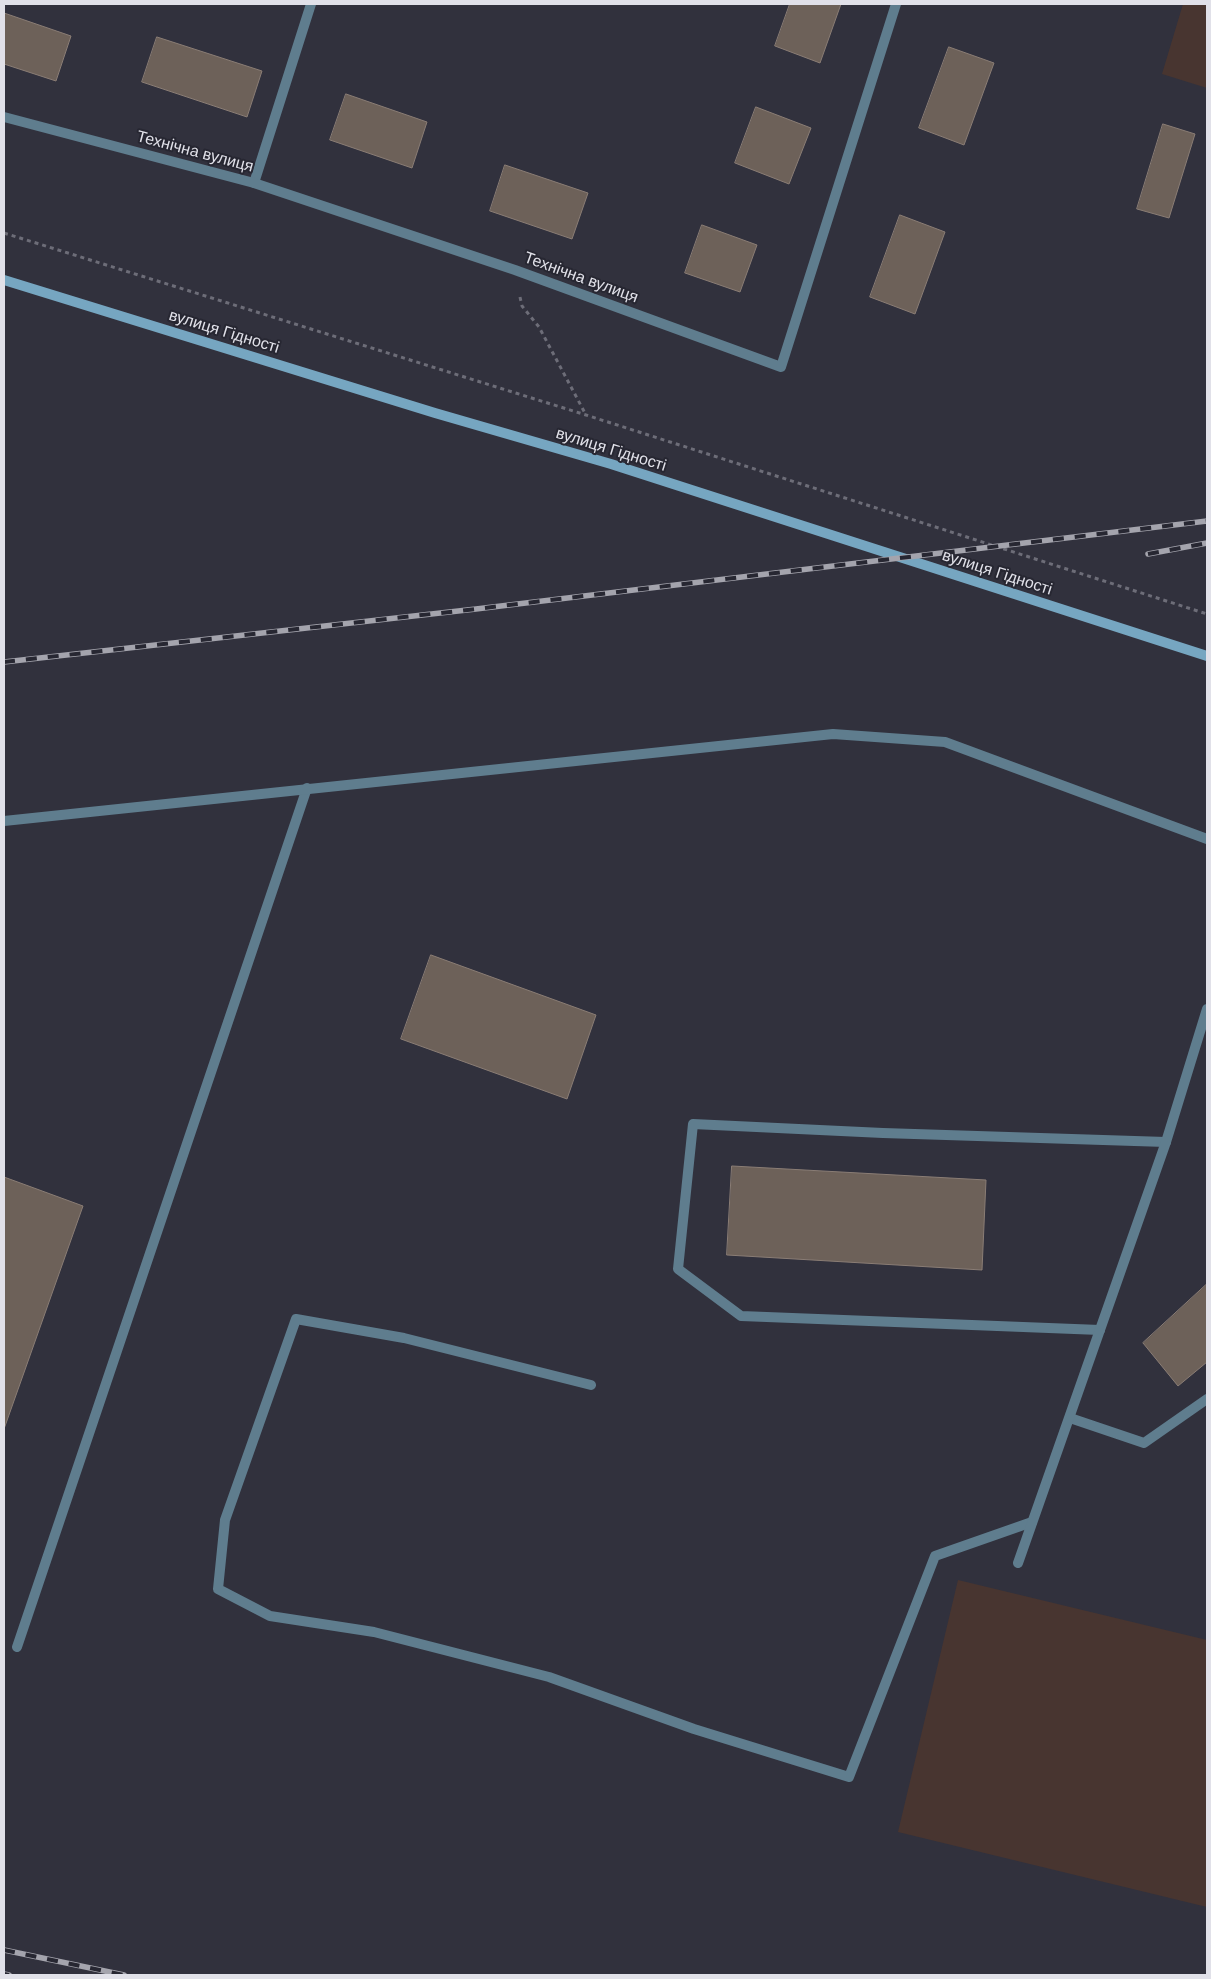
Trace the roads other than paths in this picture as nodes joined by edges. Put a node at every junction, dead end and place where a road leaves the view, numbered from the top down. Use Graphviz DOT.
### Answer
graph roads {
  1 [pos="310,4"];
  2 [pos="896,4"];
  3 [pos="4,117"];
  4 [pos="254,183"];
  5 [pos="4,280"];
  6 [pos="1207,656"];
  7 [pos="307,788"];
  8 [pos="4,821"];
  9 [pos="1207,838"];
  10 [pos="1207,1009"];
  11 [pos="1166,1142"];
  12 [pos="1100,1330"];
  13 [pos="592,1385"];
  14 [pos="1207,1399"];
  15 [pos="1070,1418"];
  16 [pos="1032,1522"];
  17 [pos="1018,1563"];
  18 [pos="17,1647"];
  1 -- 4 [label="street"];
  2 -- 4 [label="street, Технічна вулиця"];
  3 -- 4 [label="street, Технічна вулиця"];
  5 -- 6 [label="main road, вулиця Гідності"];
  7 -- 8 [label="street"];
  7 -- 9 [label="street"];
  7 -- 18 [label="street"];
  10 -- 11 [label="street"];
  11 -- 12 [label="street"];
  11 -- 12 [label="street"];
  12 -- 15 [label="street"];
  13 -- 16 [label="street"];
  14 -- 15 [label="street"];
  15 -- 16 [label="street"];
  16 -- 17 [label="street"];
}
